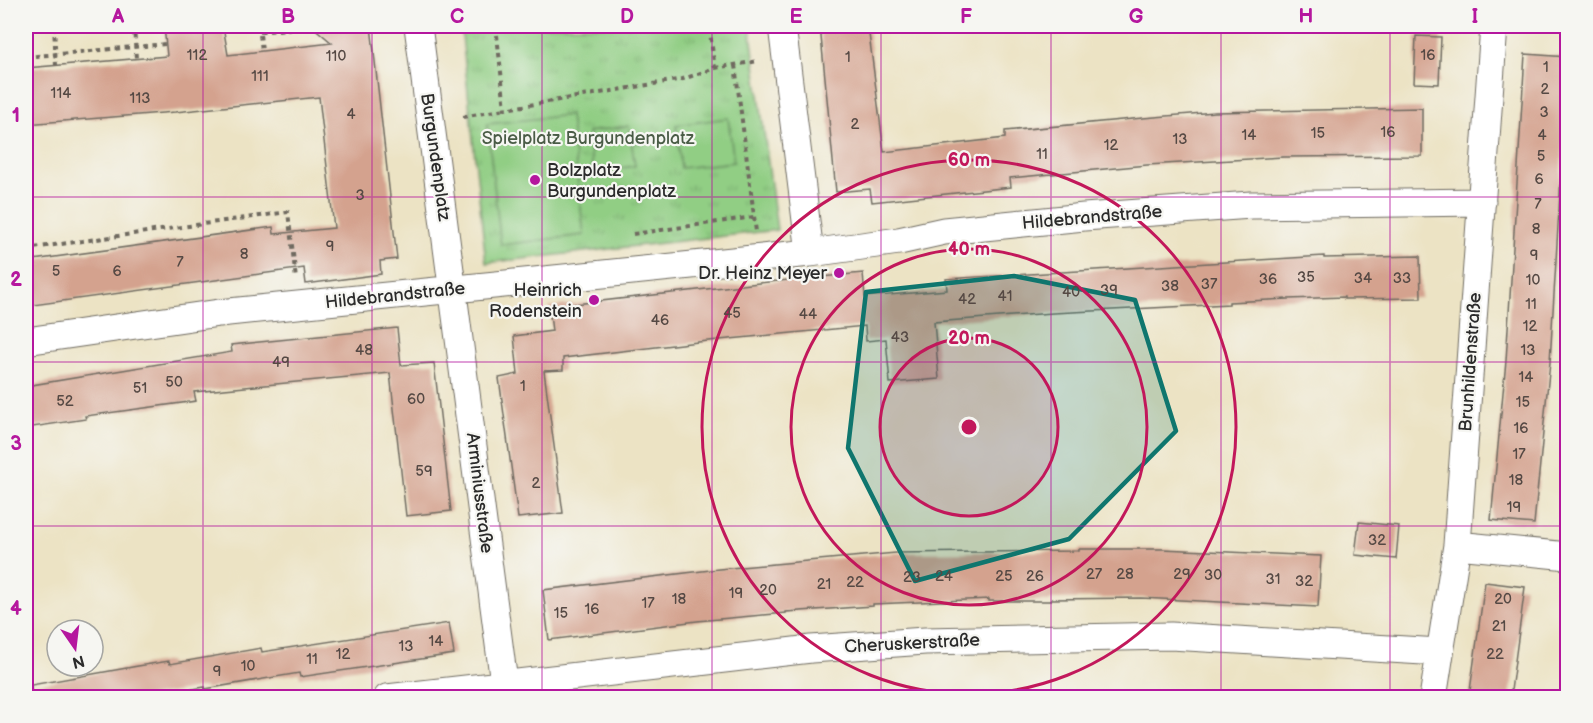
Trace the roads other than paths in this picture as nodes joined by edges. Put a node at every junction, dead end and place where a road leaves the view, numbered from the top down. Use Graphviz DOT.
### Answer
graph roads {
  1 [pos="418,26"];
  2 [pos="782,26"];
  3 [pos="1494,26"];
  4 [pos="1482,202"];
  5 [pos="810,253"];
  6 [pos="454,290"];
  7 [pos="26,341"];
  8 [pos="1457,546"];
  9 [pos="1568,556"];
  10 [pos="1440,652"];
  11 [pos="505,690"];
  12 [pos="387,698"];
  13 [pos="1434,698"];
  1 -- 6 [label="street, Burgundenplatz"];
  2 -- 5 [label="street"];
  3 -- 4 [label="street, Brunhildenstraße"];
  4 -- 5 [label="street, Hildebrandstraße"];
  4 -- 8 [label="street, Brunhildenstraße"];
  5 -- 6 [label="street, Hildebrandstraße"];
  6 -- 7 [label="street, Hildebrandstraße"];
  6 -- 11 [label="street, Arminiusstraße"];
  8 -- 9 [label="street"];
  8 -- 10 [label="street, Brunhildenstraße"];
  10 -- 11 [label="street, Cheruskerstraße"];
  10 -- 13 [label="street, Brunhildenstraße"];
  11 -- 12 [label="street, Cheruskerstraße"];
}
